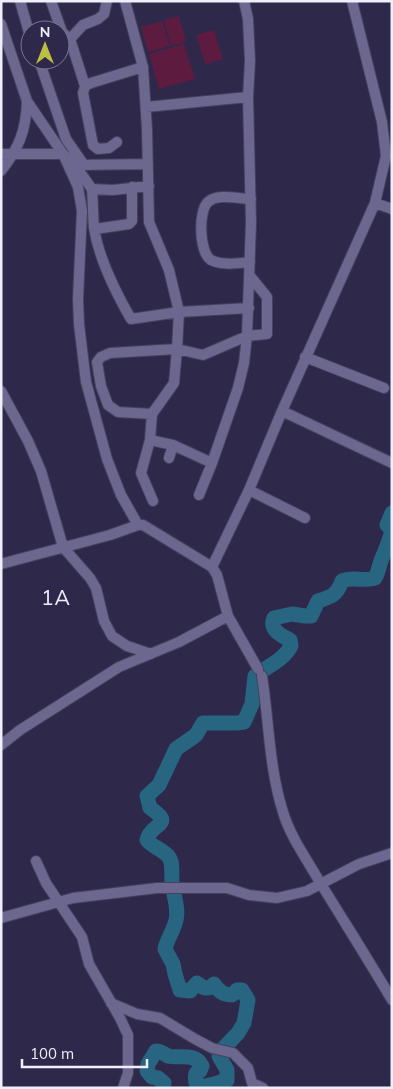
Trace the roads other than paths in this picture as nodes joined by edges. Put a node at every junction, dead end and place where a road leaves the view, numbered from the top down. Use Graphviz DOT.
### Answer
graph roads {
  1 [pos="20,1"];
  2 [pos="51,1"];
  3 [pos="107,1"];
  4 [pos="125,1"];
  5 [pos="253,1"];
  6 [pos="352,1"];
  7 [pos="246,6"];
  8 [pos="25,20"];
  9 [pos="58,20"];
  10 [pos="1,24"];
  11 [pos="70,36"];
  12 [pos="70,52"];
  13 [pos="143,67"];
  14 [pos="42,70"];
  15 [pos="85,86"];
  16 [pos="248,97"];
  17 [pos="27,101"];
  18 [pos="146,107"];
  19 [pos="117,142"];
  20 [pos="1,154"];
  21 [pos="63,154"];
  22 [pos="14,155"];
  23 [pos="148,164"];
  24 [pos="80,165"];
  25 [pos="1,171"];
  26 [pos="148,186"];
  27 [pos="132,187"];
  28 [pos="92,189"];
  29 [pos="251,199"];
  30 [pos="375,203"];
  31 [pos="392,209"];
  32 [pos="94,229"];
  33 [pos="250,262"];
  34 [pos="250,276"];
  35 [pos="249,308"];
  36 [pos="179,312"];
  37 [pos="247,336"];
  38 [pos="177,349"];
  39 [pos="305,357"];
  40 [pos="384,388"];
  41 [pos="1,392"];
  42 [pos="282,411"];
  43 [pos="152,414"];
  44 [pos="150,440"];
  45 [pos="173,445"];
  46 [pos="169,458"];
  47 [pos="212,463"];
  48 [pos="392,463"];
  49 [pos="249,490"];
  50 [pos="199,496"];
  51 [pos="153,501"];
  52 [pos="305,518"];
  53 [pos="138,525"];
  54 [pos="63,547"];
  55 [pos="1,564"];
  56 [pos="212,567"];
  57 [pos="228,616"];
  58 [pos="151,654"];
  59 [pos="1,745"];
  60 [pos="392,852"];
  61 [pos="36,861"];
  62 [pos="320,883"];
  63 [pos="58,901"];
  64 [pos="1,918"];
  65 [pos="392,1000"];
  66 [pos="111,1002"];
  67 [pos="123,1088"];
  68 [pos="263,1088"];
  1 -- 8 [label="street"];
  2 -- 9 [label="street"];
  3 -- 11 [label="street"];
  4 -- 13 [label="street"];
  5 -- 7 [label="street"];
  6 -- 30 [label="street"];
  7 -- 16 [label="street"];
  10 -- 17 [label="street"];
  12 -- 15 [label="street"];
  13 -- 15 [label="street"];
  13 -- 18 [label="street"];
  14 -- 24 [label="street"];
  15 -- 19 [label="street"];
  16 -- 18 [label="street"];
  16 -- 29 [label="street"];
  17 -- 21 [label="street"];
  17 -- 22 [label="street"];
  18 -- 23 [label="street"];
  20 -- 22 [label="street"];
  21 -- 22 [label="street"];
  21 -- 24 [label="street"];
  21 -- 53 [label="street"];
  22 -- 25 [label="street"];
  23 -- 24 [label="street"];
  23 -- 26 [label="street"];
  24 -- 28 [label="street"];
  26 -- 27 [label="street"];
  26 -- 36 [label="street"];
  27 -- 28 [label="street"];
  27 -- 32 [label="street"];
  28 -- 32 [label="street"];
  29 -- 33 [label="street"];
  29 -- 33 [label="street"];
  30 -- 31 [label="street"];
  30 -- 39 [label="street"];
  32 -- 36 [label="street"];
  33 -- 34 [label="street"];
  34 -- 35 [label="street"];
  34 -- 37 [label="street"];
  35 -- 36 [label="street"];
  35 -- 37 [label="street"];
  36 -- 38 [label="street"];
  37 -- 38 [label="street"];
  37 -- 47 [label="street"];
  38 -- 43 [label="street"];
  38 -- 43 [label="street"];
  39 -- 40 [label="street"];
  39 -- 42 [label="street"];
  41 -- 54 [label="street"];
  42 -- 48 [label="street"];
  42 -- 49 [label="street"];
  43 -- 44 [label="street"];
  44 -- 45 [label="street"];
  44 -- 51 [label="street"];
  45 -- 46 [label="street"];
  45 -- 47 [label="street"];
  47 -- 50 [label="street"];
  49 -- 52 [label="street"];
  49 -- 56 [label="street"];
  53 -- 54 [label="street"];
  53 -- 56 [label="street"];
  54 -- 55 [label="street"];
  54 -- 58 [label="street"];
  56 -- 57 [label="street"];
  57 -- 58 [label="street"];
  57 -- 62 [label="street"];
  58 -- 59 [label="street"];
  60 -- 62 [label="street"];
  61 -- 63 [label="street"];
  62 -- 63 [label="street"];
  62 -- 65 [label="street"];
  63 -- 64 [label="street"];
  63 -- 66 [label="street"];
  66 -- 67 [label="street"];
  66 -- 68 [label="street"];
}
